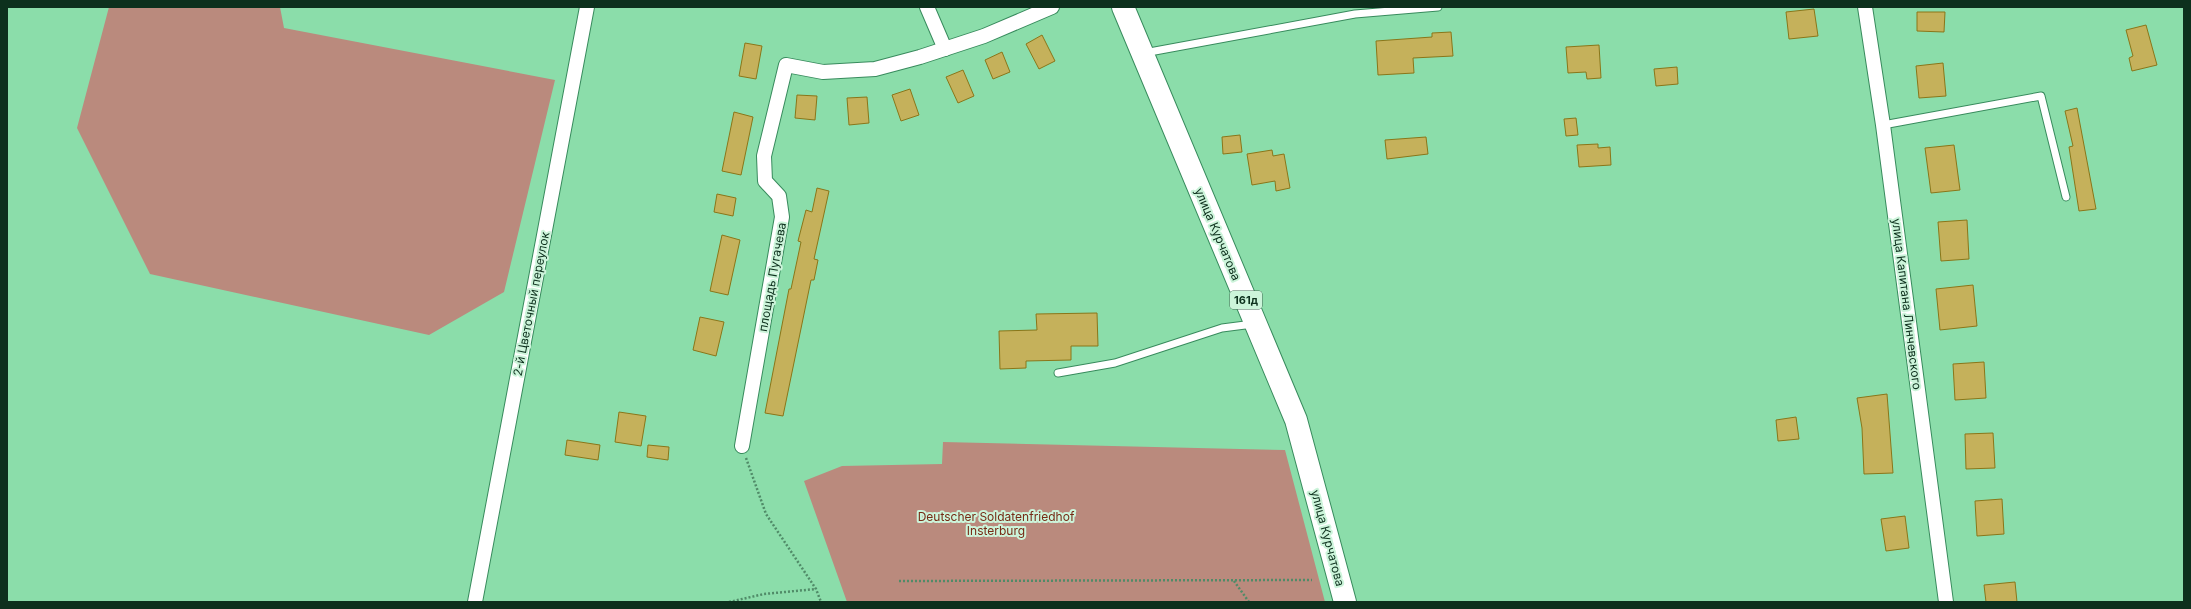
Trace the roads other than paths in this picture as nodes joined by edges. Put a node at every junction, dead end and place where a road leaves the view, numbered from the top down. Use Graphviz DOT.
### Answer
graph roads {
  1 [pos="587,7"];
  2 [pos="927,7"];
  3 [pos="1052,7"];
  4 [pos="1123,7"];
  5 [pos="1438,7"];
  6 [pos="1866,7"];
  7 [pos="945,49"];
  8 [pos="1142,54"];
  9 [pos="1883,125"];
  10 [pos="2066,197"];
  11 [pos="1256,324"];
  12 [pos="1058,373"];
  13 [pos="742,446"];
  14 [pos="475,602"];
  15 [pos="1345,602"];
  16 [pos="1946,602"];
  1 -- 14 [label="street, 2-й Цветочный переулок"];
  2 -- 7 [label="street"];
  3 -- 7 [label="street"];
  4 -- 8 [label="main road, улица Курчатова / 161д"];
  5 -- 8 [label="lane"];
  6 -- 9 [label="street, улица Капитана Линчевского"];
  7 -- 13 [label="street, площадь Пугачева"];
  8 -- 11 [label="main road, улица Курчатова / 161д"];
  9 -- 10 [label="lane"];
  9 -- 16 [label="street, улица Капитана Линчевского"];
  11 -- 12 [label="lane"];
  11 -- 15 [label="main road, улица Курчатова / 161д"];
}
